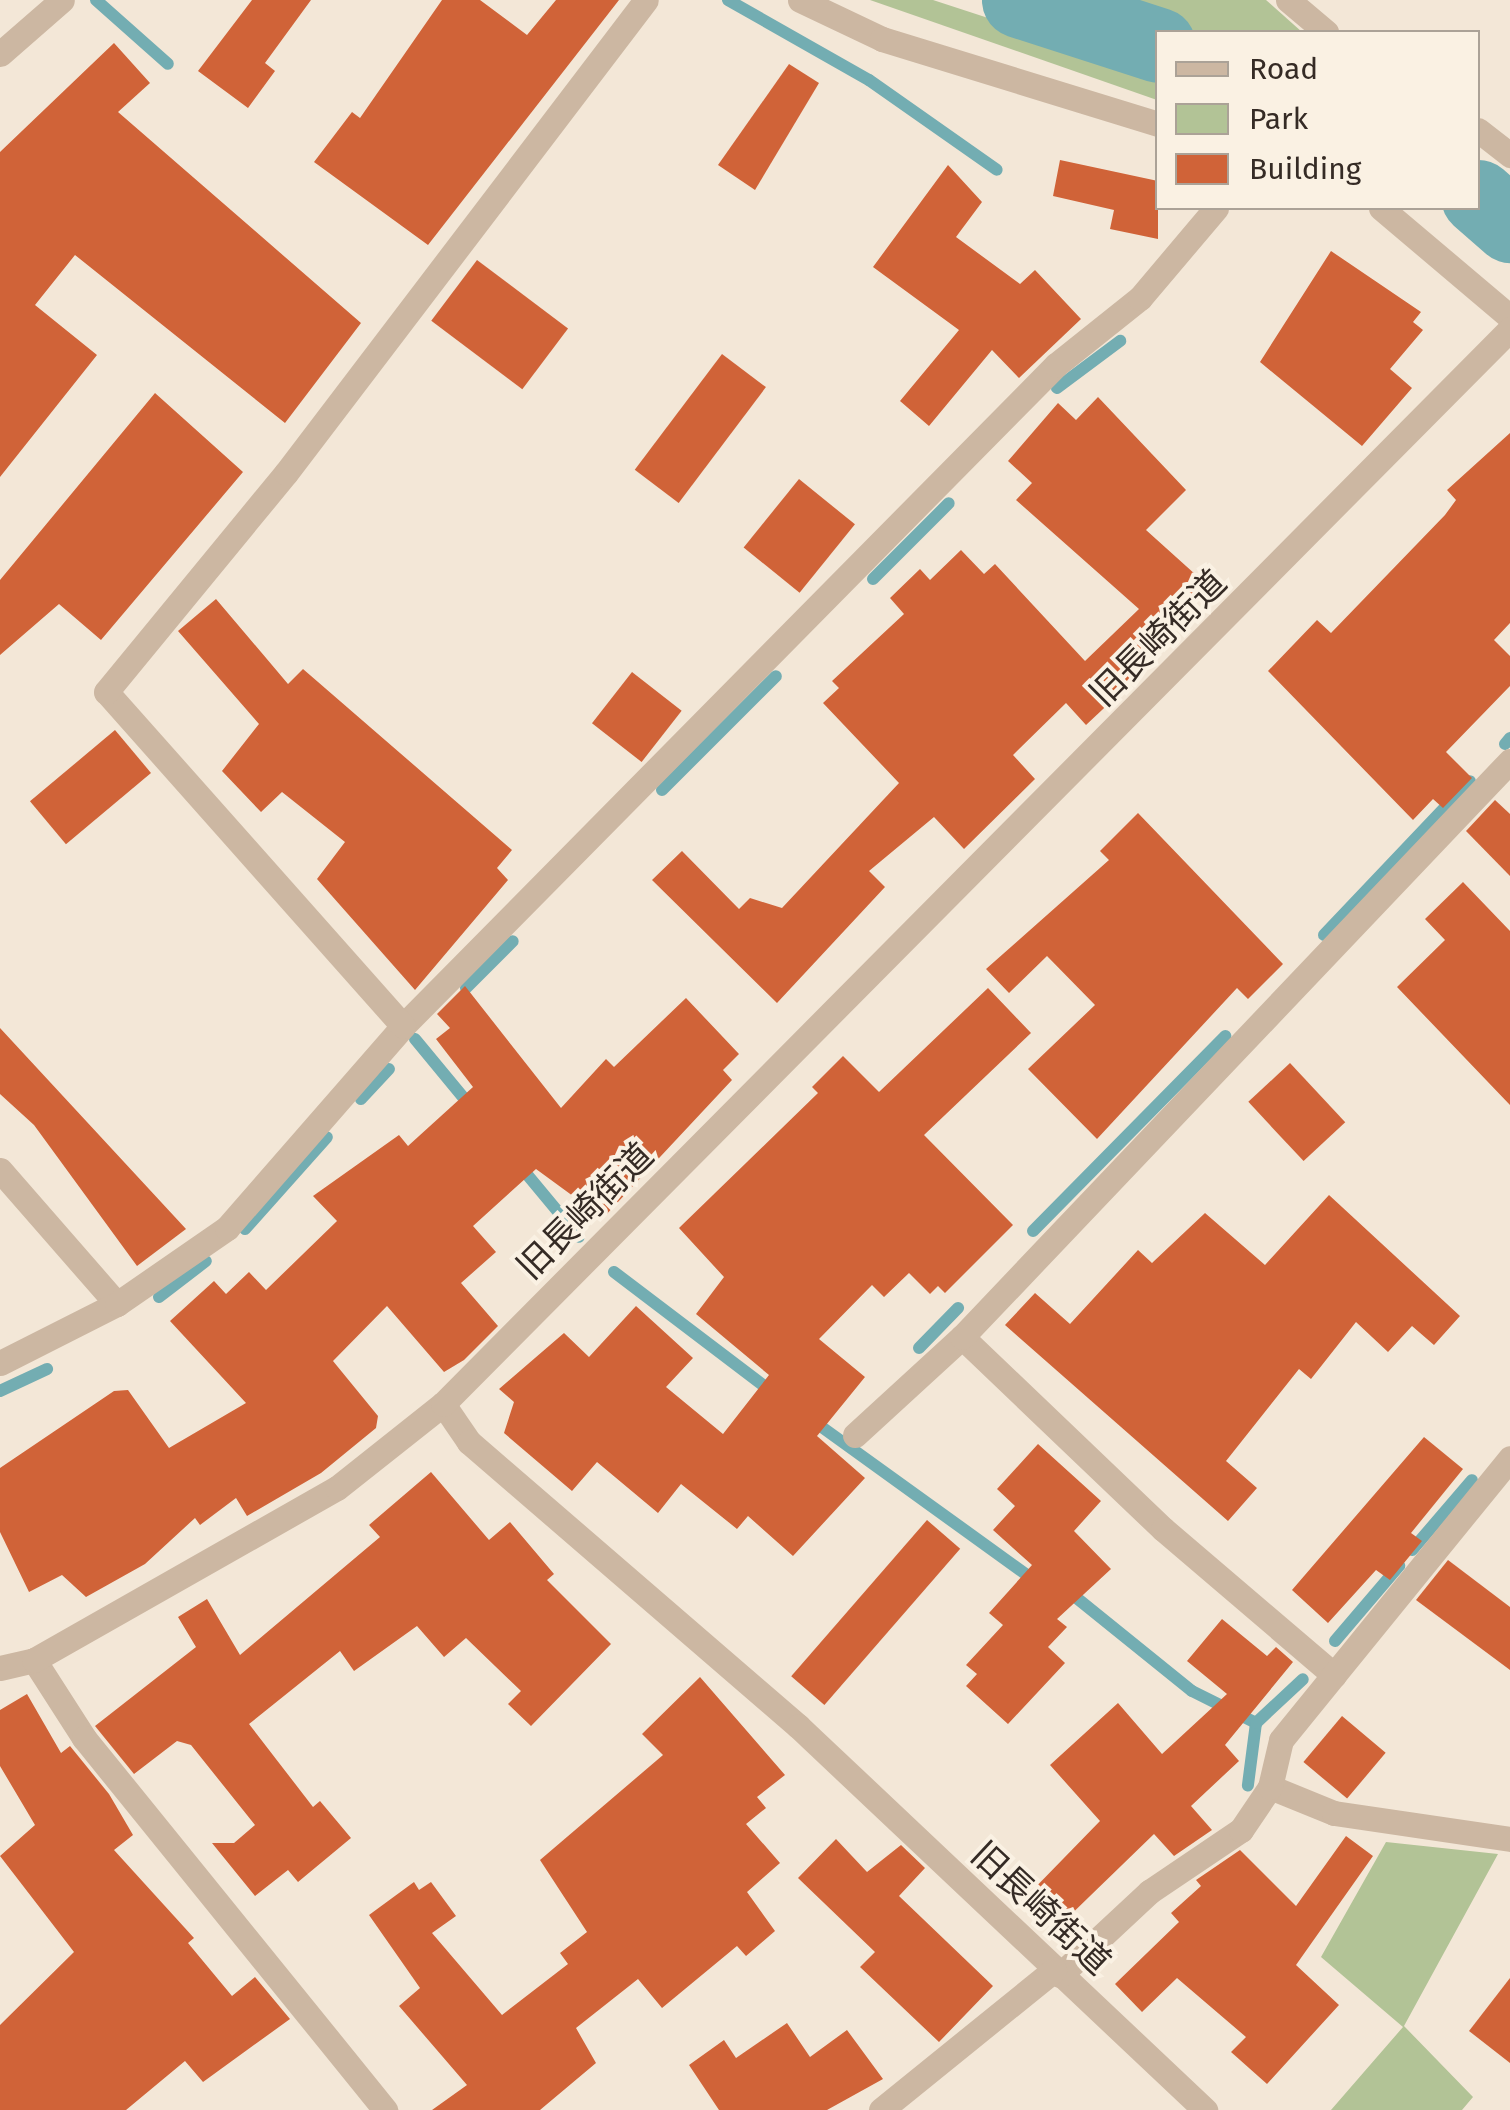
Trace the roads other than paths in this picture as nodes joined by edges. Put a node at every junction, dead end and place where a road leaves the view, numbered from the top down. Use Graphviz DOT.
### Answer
graph roads {
  1 [pos="62,0"];
  2 [pos="646,0"];
  3 [pos="800,0"];
  4 [pos="1288,0"];
  5 [pos="1324,30"];
  6 [pos="0,54"];
  7 [pos="1155,123"];
  8 [pos="1480,132"];
  9 [pos="1510,154"];
  10 [pos="1214,210"];
  11 [pos="1383,210"];
  12 [pos="1510,317"];
  13 [pos="1510,329"];
  14 [pos="1510,761"];
  15 [pos="404,1026"];
  16 [pos="0,1170"];
  17 [pos="118,1304"];
  18 [pos="962,1337"];
  19 [pos="0,1363"];
  20 [pos="442,1404"];
  21 [pos="855,1435"];
  22 [pos="1510,1458"];
  23 [pos="34,1660"];
  24 [pos="0,1668"];
  25 [pos="1334,1675"];
  26 [pos="1270,1788"];
  27 [pos="1510,1839"];
  28 [pos="1057,1973"];
  29 [pos="384,2110"];
  30 [pos="881,2110"];
  31 [pos="1205,2110"];
  1 -- 6 [label="street"];
  2 -- 15 [label="street"];
  3 -- 7 [label="street"];
  4 -- 5 [label="street"];
  8 -- 9 [label="street"];
  10 -- 15 [label="street"];
  11 -- 12 [label="street"];
  13 -- 20 [label="street, 旧長崎街道"];
  14 -- 18 [label="street"];
  15 -- 17 [label="street"];
  16 -- 17 [label="street"];
  17 -- 19 [label="street"];
  18 -- 21 [label="street"];
  18 -- 25 [label="street"];
  20 -- 23 [label="street"];
  20 -- 28 [label="street, 旧長崎街道"];
  22 -- 25 [label="street"];
  23 -- 24 [label="street"];
  23 -- 29 [label="street"];
  25 -- 26 [label="street"];
  26 -- 27 [label="street"];
  26 -- 28 [label="street"];
  28 -- 30 [label="street"];
  28 -- 31 [label="street, 旧長崎街道"];
}
